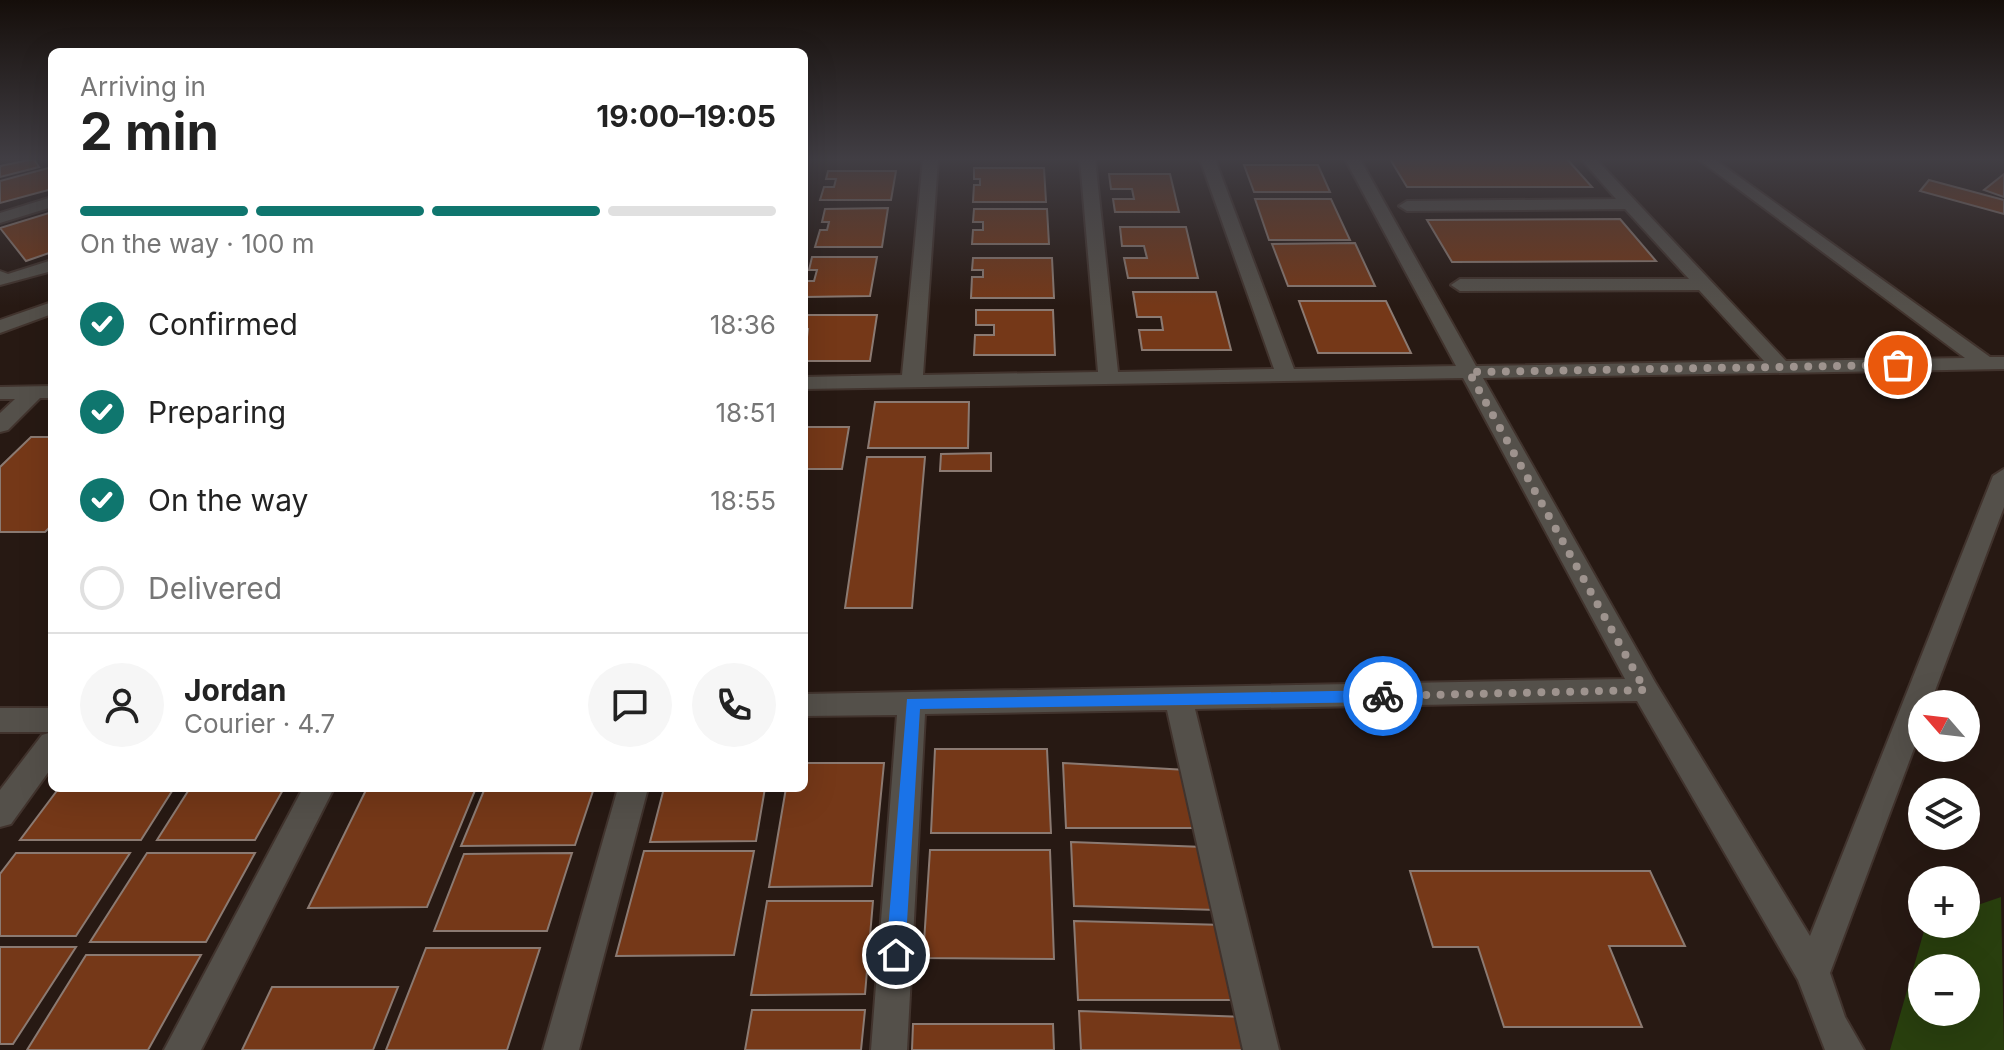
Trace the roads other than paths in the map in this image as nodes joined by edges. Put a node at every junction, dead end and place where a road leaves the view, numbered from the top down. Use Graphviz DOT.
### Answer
graph roads {
  1 [pos="32,208"];
  2 [pos="926,208"];
  3 [pos="1092,208"];
  4 [pos="1225,208"];
  5 [pos="1379,208"];
  6 [pos="1634,208"];
  7 [pos="1775,208"];
  8 [pos="0,218"];
  9 [pos="48,266"];
  10 [pos="0,276"];
  11 [pos="1705,284"];
  12 [pos="1460,285"];
  13 [pos="48,309"];
  14 [pos="0,327"];
  15 [pos="1995,363"];
  16 [pos="1781,367"];
  17 [pos="1469,372"];
  18 [pos="1287,376"];
  19 [pos="1109,379"];
  20 [pos="912,382"];
  21 [pos="808,383"];
  22 [pos="44,392"];
  23 [pos="0,393"];
  24 [pos="0,425"];
  25 [pos="2004,476"];
  26 [pos="1645,690"];
  27 [pos="1179,700"];
  28 [pos="912,703"];
  29 [pos="808,705"];
  30 [pos="0,720"];
  31 [pos="48,720"];
  32 [pos="48,749"];
  33 [pos="317,792"];
  34 [pos="632,792"];
  35 [pos="0,814"];
  36 [pos="1813,973"];
  37 [pos="1834,1042"];
  38 [pos="182,1050"];
  39 [pos="561,1050"];
  40 [pos="889,1050"];
  41 [pos="1261,1050"];
  1 -- 8 [label="street"];
  2 -- 20 [label="street"];
  3 -- 19 [label="street"];
  4 -- 18 [label="street"];
  5 -- 17 [label="street"];
  6 -- 11 [label="street"];
  7 -- 15 [label="street"];
  9 -- 10 [label="street"];
  11 -- 12 [label="street"];
  11 -- 16 [label="street"];
  13 -- 14 [label="street"];
  15 -- 16 [label="street"];
  16 -- 17 [label="street"];
  17 -- 18 [label="street"];
  17 -- 26 [label="street"];
  18 -- 19 [label="street"];
  19 -- 20 [label="street"];
  20 -- 21 [label="street"];
  22 -- 23 [label="street"];
  22 -- 24 [label="street"];
  25 -- 36 [label="street"];
  26 -- 27 [label="street"];
  26 -- 36 [label="street"];
  27 -- 28 [label="street"];
  27 -- 41 [label="street"];
  28 -- 29 [label="street"];
  28 -- 40 [label="street"];
  30 -- 31 [label="street"];
  32 -- 35 [label="street"];
  33 -- 38 [label="street"];
  34 -- 39 [label="street"];
  36 -- 37 [label="street"];
}
